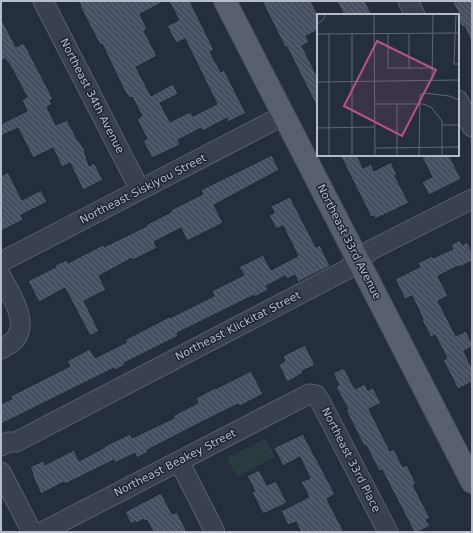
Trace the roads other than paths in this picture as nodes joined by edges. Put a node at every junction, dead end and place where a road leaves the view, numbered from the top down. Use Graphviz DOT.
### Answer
graph roads {
  1 [pos="43,1"];
  2 [pos="225,1"];
  3 [pos="408,1"];
  4 [pos="414,14"];
  5 [pos="459,102"];
  6 [pos="284,115"];
  7 [pos="472,127"];
  8 [pos="140,190"];
  9 [pos="472,198"];
  10 [pos="358,260"];
  11 [pos="1,262"];
  12 [pos="1,276"];
  13 [pos="1,349"];
  14 [pos="309,394"];
  15 [pos="8,444"];
  16 [pos="179,461"];
  17 [pos="1,472"];
  18 [pos="472,482"];
  19 [pos="32,532"];
  20 [pos="42,532"];
  21 [pos="215,532"];
  22 [pos="388,532"];
  1 -- 8 [label="street, Northeast 34th Avenue"];
  2 -- 6 [label="main road, Northeast 33rd Avenue"];
  3 -- 4 [label="street"];
  5 -- 7 [label="street"];
  6 -- 8 [label="street, Northeast Siskiyou Street"];
  6 -- 10 [label="main road, Northeast 33rd Avenue"];
  8 -- 11 [label="street, Northeast Siskiyou Street"];
  9 -- 10 [label="street, Northeast Klickitat Street"];
  10 -- 15 [label="street, Northeast Klickitat Street"];
  10 -- 18 [label="main road, Northeast 33rd Avenue"];
  12 -- 13 [label="street"];
  14 -- 16 [label="street, Northeast Beakey Street"];
  14 -- 22 [label="street, Northeast 33rd Place"];
  16 -- 20 [label="street, Northeast Beakey Street"];
  16 -- 21 [label="street"];
  17 -- 19 [label="street"];
}
